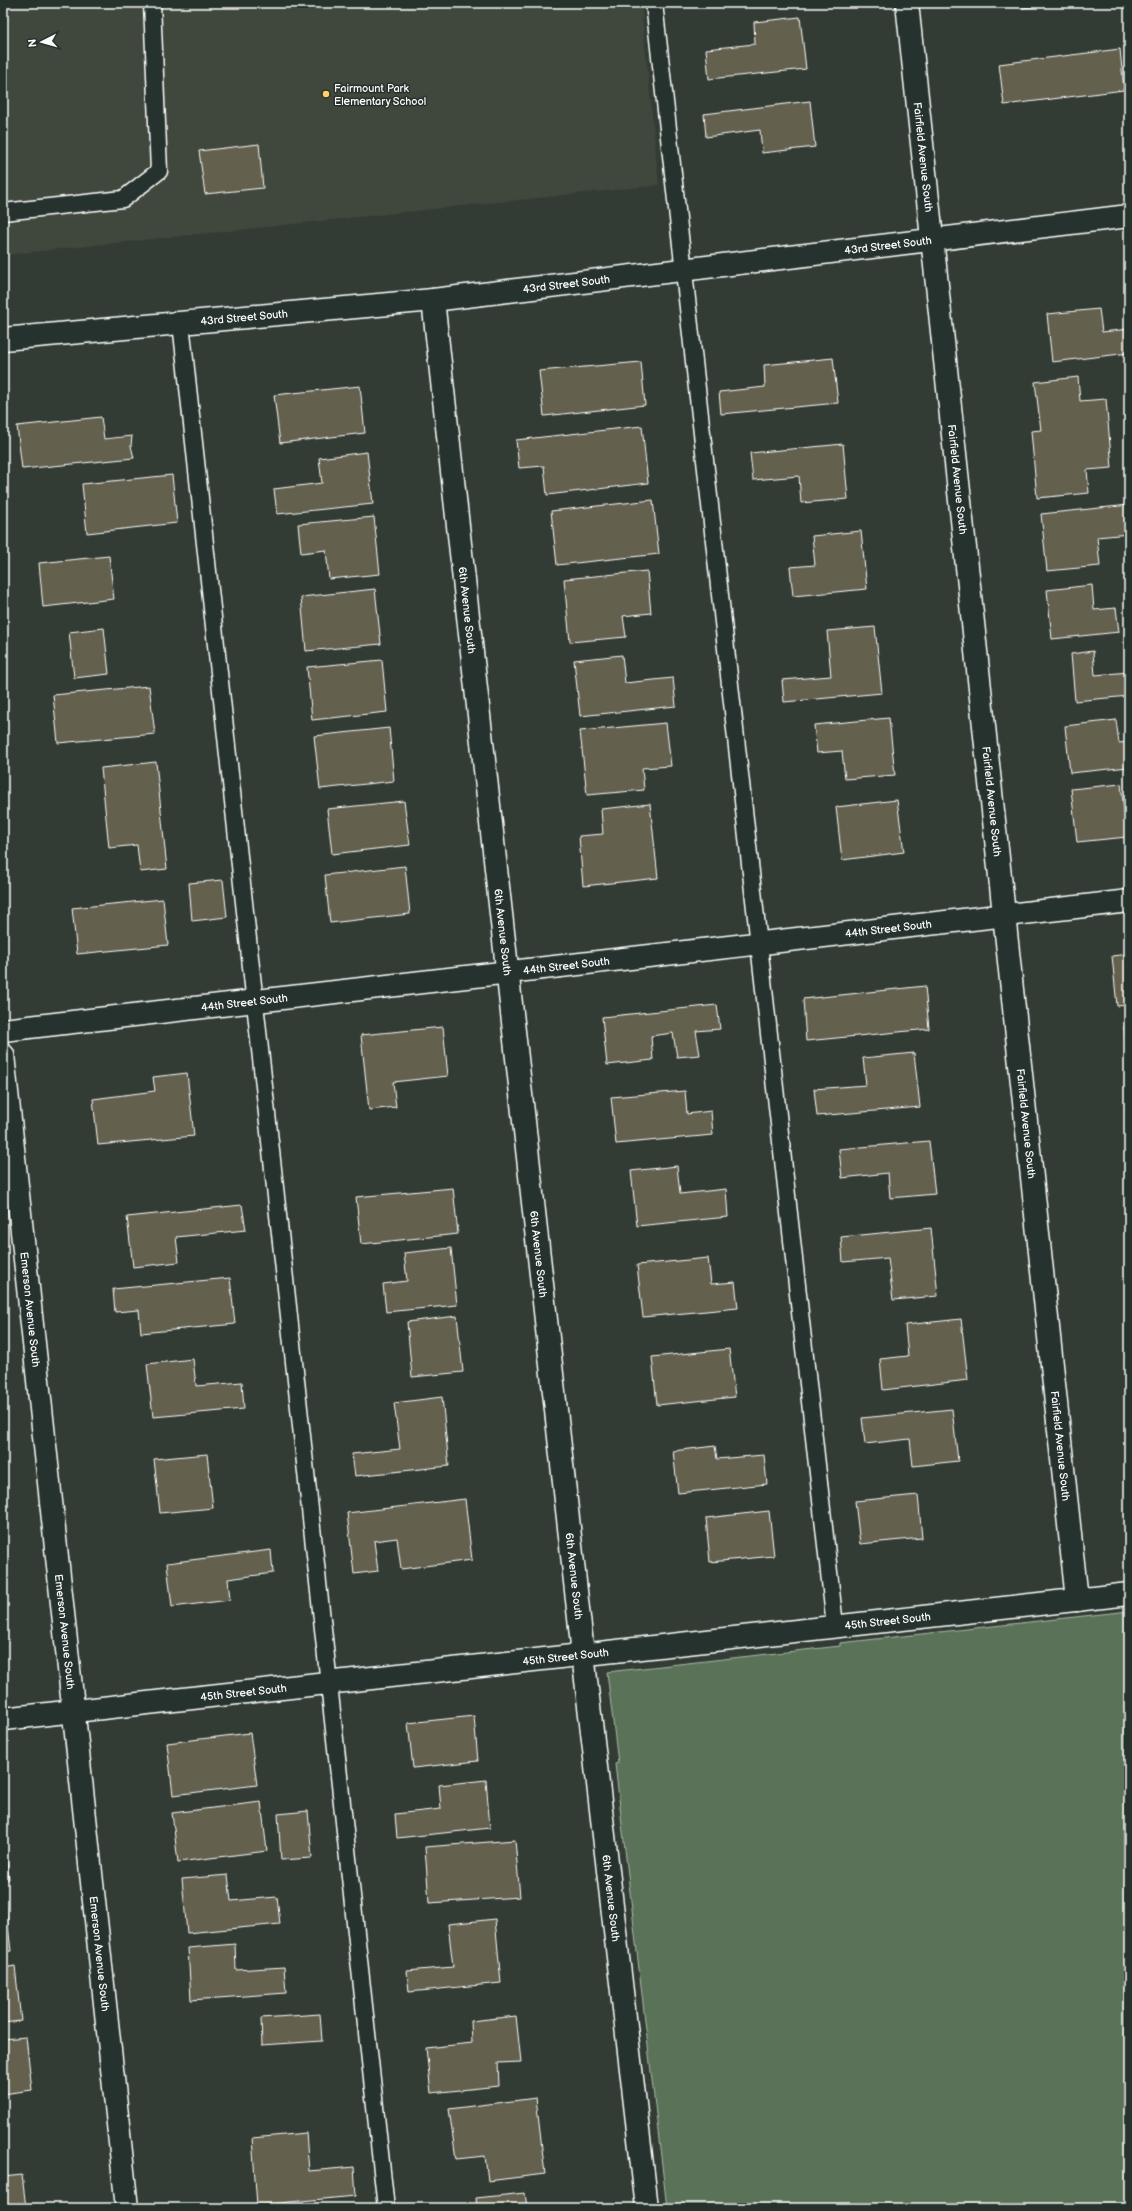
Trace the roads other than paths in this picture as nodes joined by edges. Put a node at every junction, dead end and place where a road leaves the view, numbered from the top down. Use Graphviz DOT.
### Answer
graph roads {
  1 [pos="152,3"];
  2 [pos="654,3"];
  3 [pos="907,3"];
  4 [pos="3,212"];
  5 [pos="1129,216"];
  6 [pos="933,238"];
  7 [pos="683,269"];
  8 [pos="433,300"];
  9 [pos="181,323"];
  10 [pos="3,338"];
  11 [pos="1129,901"];
  12 [pos="1004,914"];
  13 [pos="758,943"];
  14 [pos="508,972"];
  15 [pos="255,1001"];
  16 [pos="3,1030"];
  17 [pos="3,1055"];
  18 [pos="1129,1594"];
  19 [pos="1077,1600"];
  20 [pos="835,1626"];
  21 [pos="583,1654"];
  22 [pos="329,1683"];
  23 [pos="73,1711"];
  24 [pos="3,1719"];
  25 [pos="127,2208"];
  26 [pos="386,2208"];
  27 [pos="647,2208"];
  1 -- 4 [label="lane"];
  2 -- 7 [label="lane"];
  3 -- 6 [label="street, Fairfield Avenue South"];
  5 -- 6 [label="street, 43rd Street South"];
  6 -- 7 [label="street, 43rd Street South"];
  6 -- 12 [label="street, Fairfield Avenue South"];
  7 -- 8 [label="street, 43rd Street South"];
  7 -- 13 [label="lane"];
  8 -- 9 [label="street, 43rd Street South"];
  8 -- 14 [label="street, 6th Avenue South"];
  9 -- 10 [label="street, 43rd Street South"];
  9 -- 15 [label="lane"];
  11 -- 12 [label="street, 44th Street South"];
  12 -- 13 [label="street, 44th Street South"];
  12 -- 19 [label="street, Fairfield Avenue South"];
  13 -- 14 [label="street, 44th Street South"];
  13 -- 20 [label="lane"];
  14 -- 15 [label="street, 44th Street South"];
  14 -- 21 [label="street, 6th Avenue South"];
  15 -- 16 [label="street, 44th Street South"];
  15 -- 22 [label="lane"];
  17 -- 23 [label="street, Emerson Avenue South"];
  18 -- 19 [label="street, 45th Street South"];
  19 -- 20 [label="street, 45th Street South"];
  20 -- 21 [label="street, 45th Street South"];
  21 -- 22 [label="street, 45th Street South"];
  21 -- 27 [label="street, 6th Avenue South"];
  22 -- 23 [label="street, 45th Street South"];
  22 -- 26 [label="lane"];
  23 -- 24 [label="street, 45th Street South"];
  23 -- 25 [label="street, Emerson Avenue South"];
}
